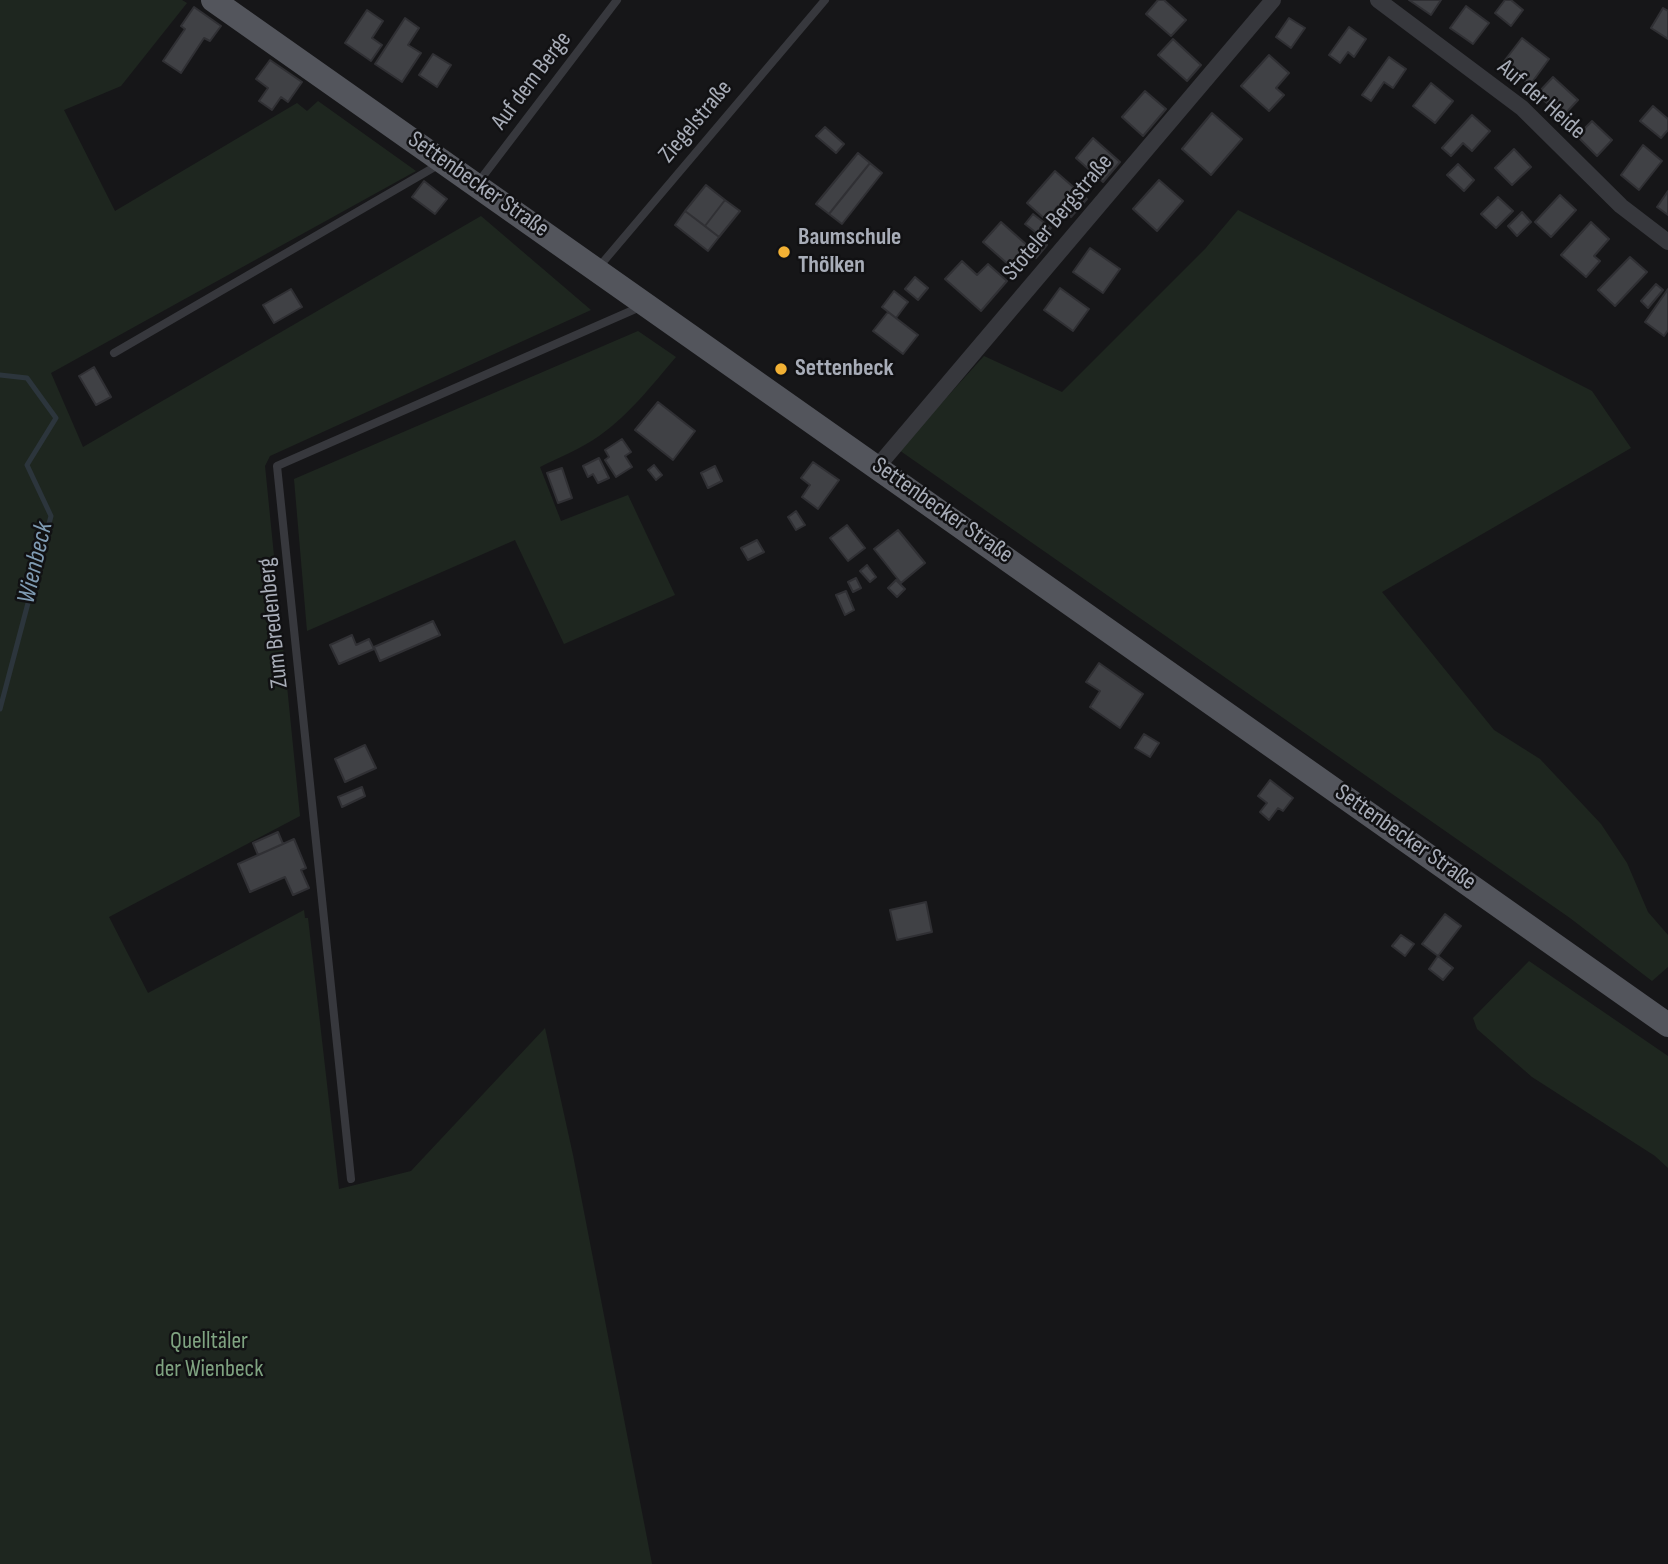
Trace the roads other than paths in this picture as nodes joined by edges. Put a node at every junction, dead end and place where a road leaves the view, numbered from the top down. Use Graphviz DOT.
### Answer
graph roads {
  1 [pos="214,0"];
  2 [pos="617,0"];
  3 [pos="825,0"];
  4 [pos="1273,0"];
  5 [pos="1378,0"];
  6 [pos="444,161"];
  7 [pos="477,184"];
  8 [pos="1668,242"];
  9 [pos="598,269"];
  10 [pos="648,304"];
  11 [pos="114,354"];
  12 [pos="878,466"];
  13 [pos="1668,1024"];
  14 [pos="351,1179"];
  1 -- 6 [label="main road, Settenbecker Straße"];
  2 -- 7 [label="lane, Auf dem Berge"];
  3 -- 9 [label="lane, Ziegelstraße"];
  4 -- 12 [label="street, Stoteler Bergstraße"];
  5 -- 8 [label="street, Auf der Heide"];
  6 -- 7 [label="main road, Settenbecker Straße"];
  6 -- 11 [label="lane"];
  7 -- 9 [label="main road, Settenbecker Straße"];
  9 -- 10 [label="main road, Settenbecker Straße"];
  10 -- 12 [label="main road, Settenbecker Straße"];
  10 -- 14 [label="lane, Zum Bredenberg"];
  12 -- 13 [label="main road, Settenbecker Straße"];
}
